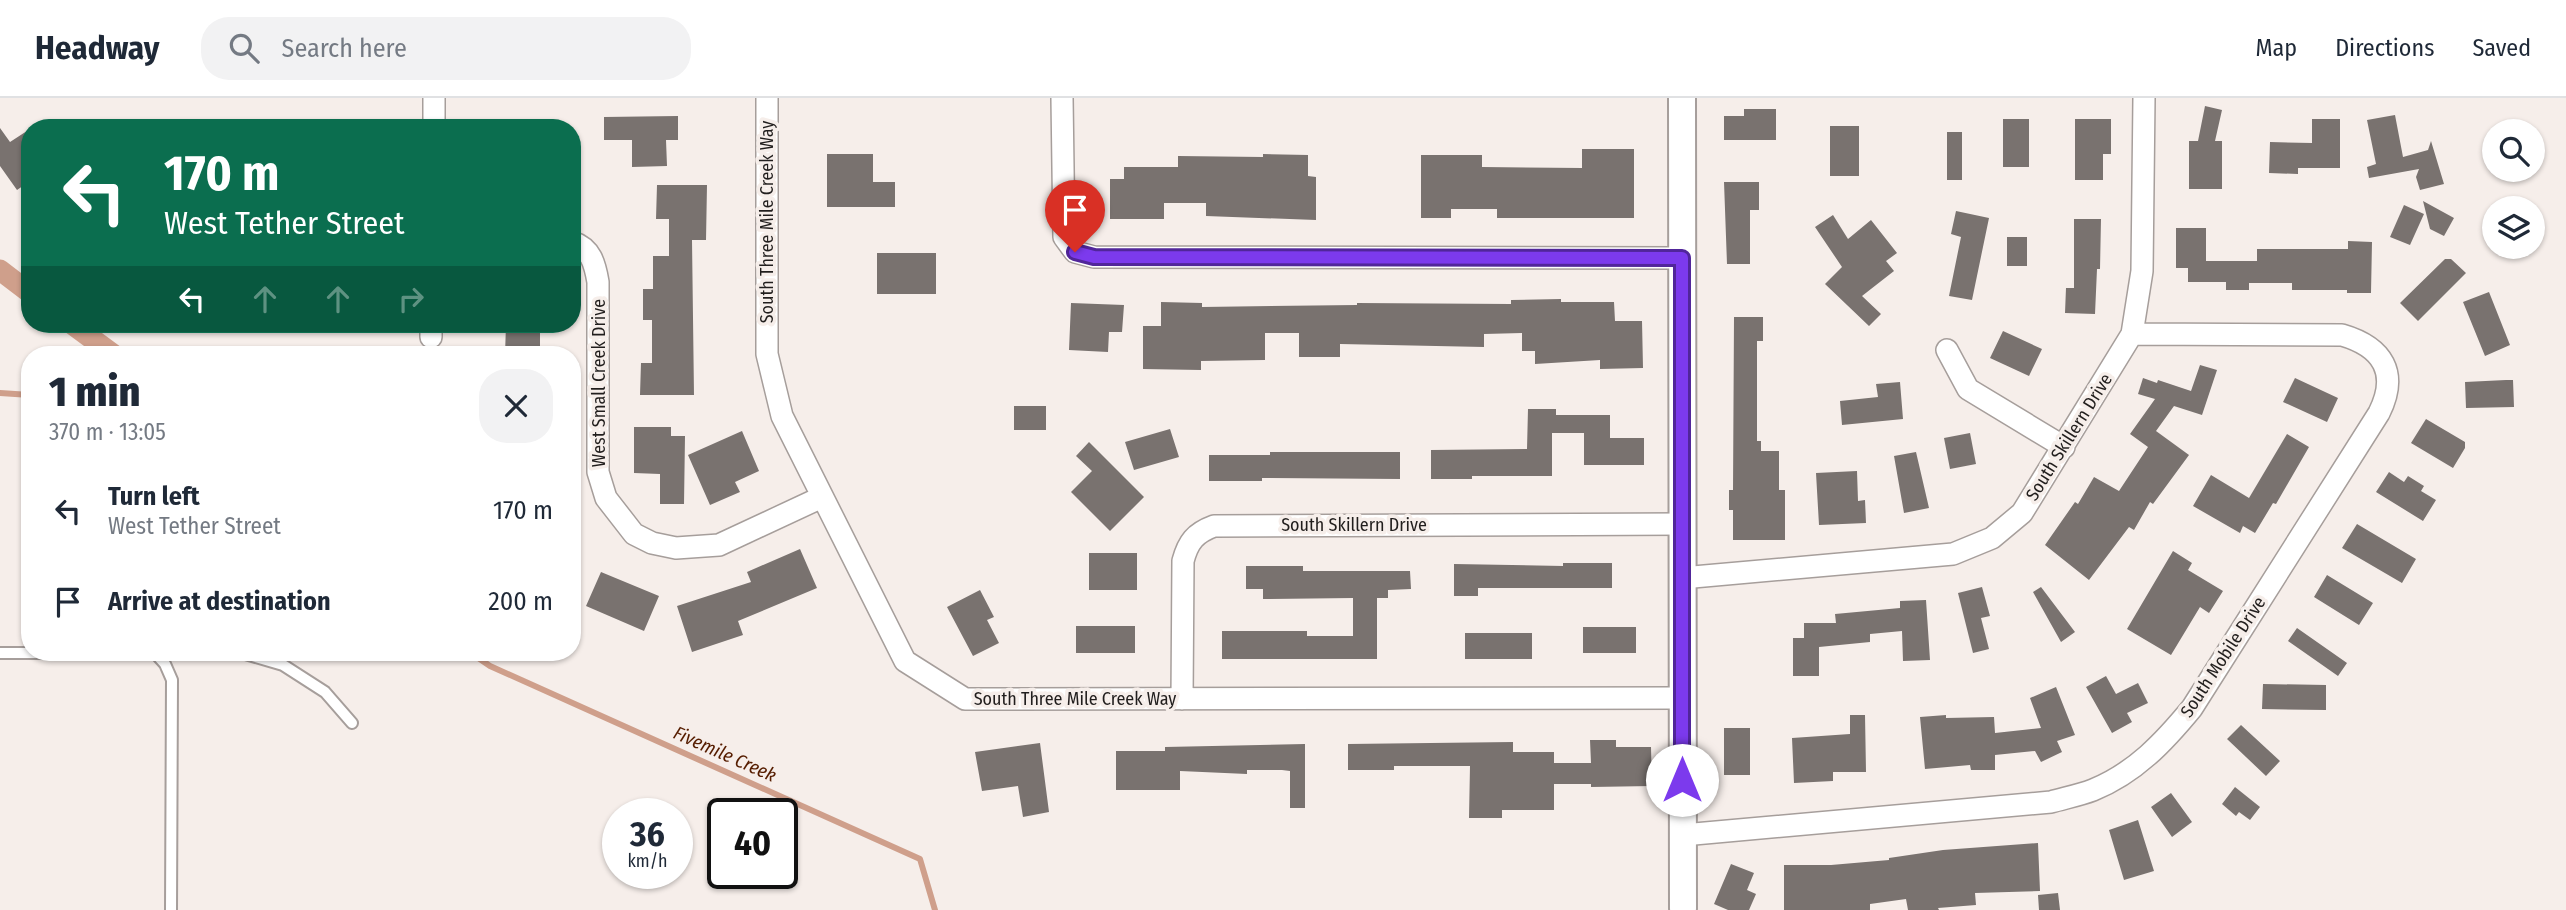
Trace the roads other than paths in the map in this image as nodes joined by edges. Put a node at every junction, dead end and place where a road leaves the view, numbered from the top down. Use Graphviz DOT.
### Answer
graph roads {
  1 [pos="435,98"];
  2 [pos="767,98"];
  3 [pos="1062,98"];
  4 [pos="1682,98"];
  5 [pos="2144,98"];
  6 [pos="434,119"];
  7 [pos="581,244"];
  8 [pos="1682,258"];
  9 [pos="2132,334"];
  10 [pos="1947,350"];
  11 [pos="2064,447"];
  12 [pos="822,497"];
  13 [pos="1682,524"];
  14 [pos="1682,578"];
  15 [pos="0,653"];
  16 [pos="21,653"];
  17 [pos="162,661"];
  18 [pos="269,661"];
  19 [pos="1682,698"];
  20 [pos="1182,699"];
  21 [pos="352,723"];
  22 [pos="1683,835"];
  23 [pos="1683,908"];
  24 [pos="171,910"];
  1 -- 6 [label="street"];
  2 -- 12 [label="street, South Three Mile Creek Way"];
  3 -- 8 [label="street"];
  4 -- 8 [label="street"];
  5 -- 9 [label="street, South Skillern Drive"];
  7 -- 12 [label="street, West Small Creek Drive"];
  8 -- 13 [label="street"];
  9 -- 11 [label="street, South Skillern Drive"];
  9 -- 22 [label="street, South Mobile Drive"];
  10 -- 11 [label="street"];
  11 -- 14 [label="street, South Skillern Drive"];
  12 -- 20 [label="street, South Three Mile Creek Way"];
  13 -- 14 [label="street"];
  13 -- 20 [label="street, South Skillern Drive"];
  14 -- 19 [label="street"];
  15 -- 16 [label="lane"];
  17 -- 24 [label="lane"];
  18 -- 21 [label="lane"];
  19 -- 20 [label="street, South Three Mile Creek Way"];
  19 -- 22 [label="street"];
  22 -- 23 [label="street"];
}
